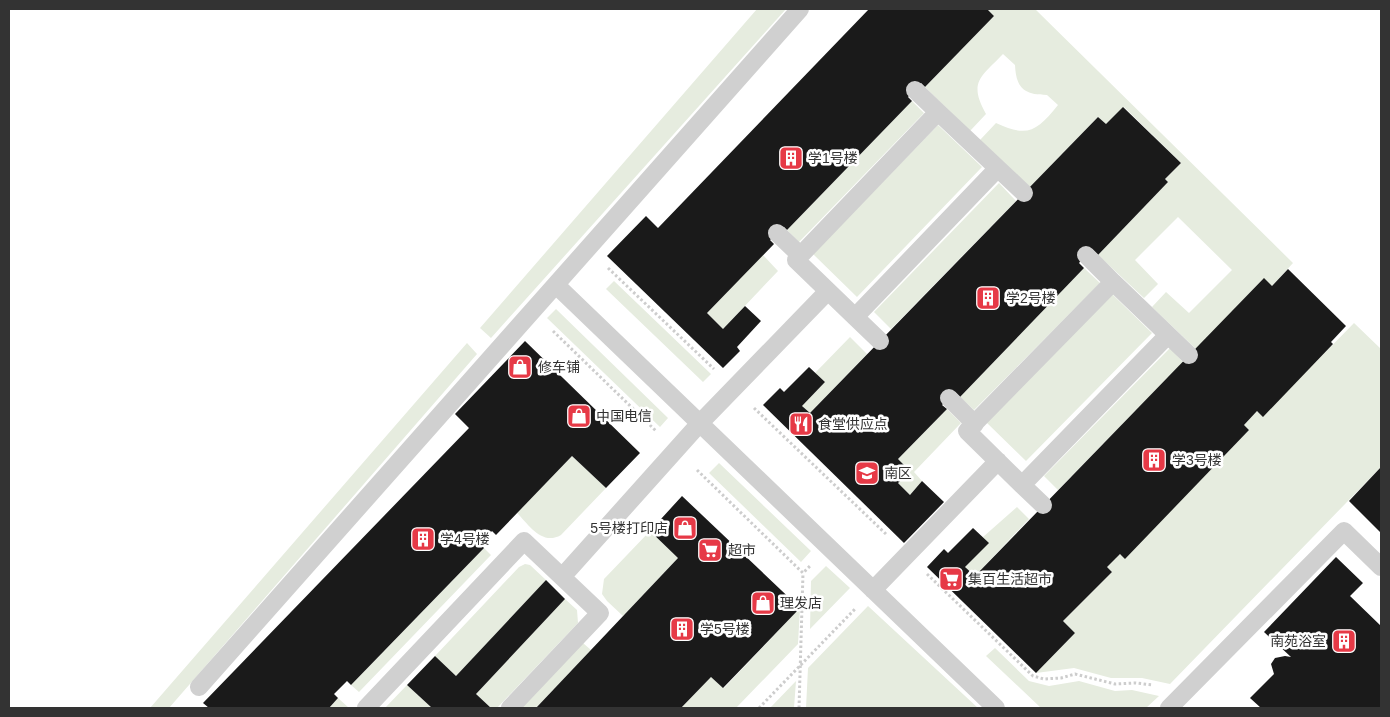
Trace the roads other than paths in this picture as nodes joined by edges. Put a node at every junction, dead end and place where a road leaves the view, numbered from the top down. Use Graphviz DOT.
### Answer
graph roads {
  1 [pos="800,9"];
  2 [pos="915,90"];
  3 [pos="938,112"];
  4 [pos="997,169"];
  5 [pos="1024,193"];
  6 [pos="777,233"];
  7 [pos="800,255"];
  8 [pos="1086,255"];
  9 [pos="1114,282"];
  10 [pos="556,284"];
  11 [pos="828,291"];
  12 [pos="855,317"];
  13 [pos="1168,335"];
  14 [pos="880,341"];
  15 [pos="1189,356"];
  16 [pos="949,398"];
  17 [pos="700,424"];
  18 [pos="975,424"];
  19 [pos="998,461"];
  20 [pos="1022,484"];
  21 [pos="1043,505"];
  22 [pos="1381,567"];
  23 [pos="562,578"];
  24 [pos="873,590"];
  25 [pos="199,687"];
  26 [pos="1175,702"];
  27 [pos="366,708"];
  28 [pos="510,708"];
  29 [pos="996,708"];
  1 -- 10 [label="lane"];
  2 -- 3 [label="lane"];
  3 -- 4 [label="lane"];
  3 -- 7 [label="lane"];
  4 -- 5 [label="lane"];
  4 -- 12 [label="lane"];
  6 -- 7 [label="lane"];
  7 -- 11 [label="lane"];
  8 -- 9 [label="lane"];
  9 -- 13 [label="lane"];
  9 -- 18 [label="lane"];
  10 -- 17 [label="lane"];
  10 -- 25 [label="lane"];
  11 -- 12 [label="lane"];
  11 -- 17 [label="lane"];
  12 -- 14 [label="lane"];
  13 -- 15 [label="lane"];
  13 -- 20 [label="lane"];
  16 -- 18 [label="lane"];
  17 -- 23 [label="lane"];
  17 -- 24 [label="lane"];
  18 -- 19 [label="lane"];
  19 -- 20 [label="lane"];
  19 -- 24 [label="lane"];
  20 -- 21 [label="lane"];
  22 -- 26 [label="lane"];
  23 -- 27 [label="lane"];
  23 -- 28 [label="lane"];
  24 -- 29 [label="lane"];
}
